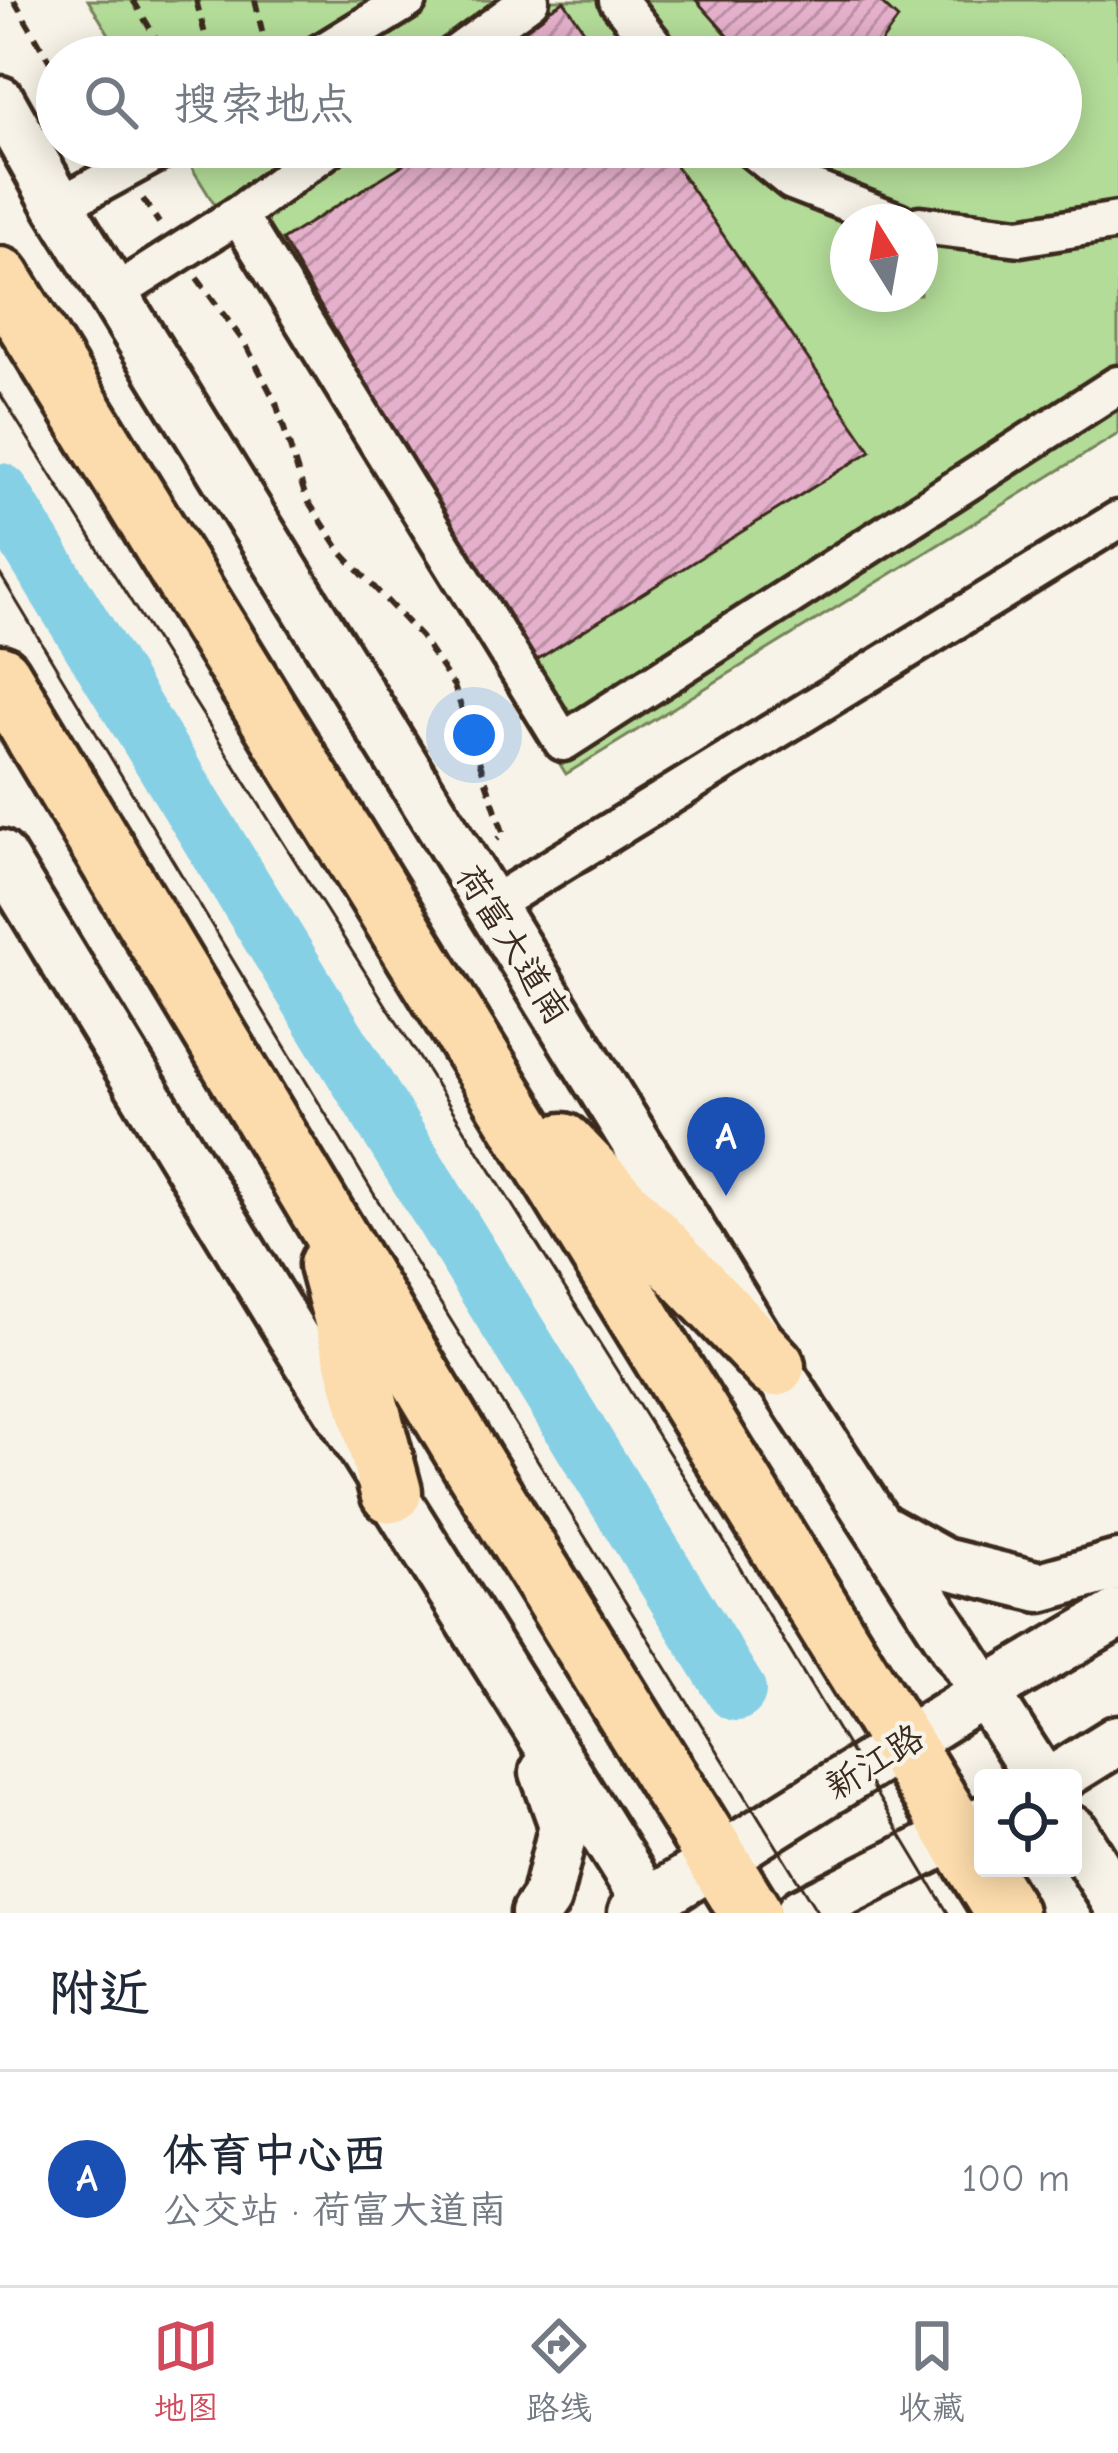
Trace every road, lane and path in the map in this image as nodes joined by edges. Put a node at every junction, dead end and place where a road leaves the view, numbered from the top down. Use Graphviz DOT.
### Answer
graph roads {
  1 [pos="14,0"];
  2 [pos="133,0"];
  3 [pos="196,0"];
  4 [pos="255,0"];
  5 [pos="408,0"];
  6 [pos="530,0"];
  7 [pos="618,0"];
  8 [pos="154,36"];
  9 [pos="205,36"];
  10 [pos="263,36"];
  11 [pos="349,36"];
  12 [pos="481,36"];
  13 [pos="646,36"];
  14 [pos="36,38"];
  15 [pos="0,101"];
  16 [pos="36,165"];
  17 [pos="38,168"];
  18 [pos="128,168"];
  19 [pos="302,168"];
  20 [pos="776,168"];
  21 [pos="123,171"];
  22 [pos="851,204"];
  23 [pos="59,206"];
  24 [pos="238,215"];
  25 [pos="1118,221"];
  26 [pos="938,227"];
  27 [pos="178,253"];
  28 [pos="0,278"];
  29 [pos="114,294"];
  30 [pos="1118,385"];
  31 [pos="1118,520"];
  32 [pos="0,676"];
  33 [pos="0,855"];
  34 [pos="463,862"];
  35 [pos="490,906"];
  36 [pos="478,1054"];
  37 [pos="311,1196"];
  38 [pos="774,1366"];
  39 [pos="391,1492"];
  40 [pos="874,1525"];
  41 [pos="1118,1565"];
  42 [pos="1118,1614"];
  43 [pos="985,1692"];
  44 [pos="517,1694"];
  45 [pos="1118,1741"];
  46 [pos="903,1744"];
  47 [pos="1034,1769"];
  48 [pos="1072,1769"];
  49 [pos="972,1827"];
  50 [pos="1082,1846"];
  51 [pos="718,1860"];
  52 [pos="1118,1904"];
  53 [pos="645,1910"];
  54 [pos="536,1913"];
  55 [pos="751,1913"];
  56 [pos="801,1913"];
  57 [pos="1006,1913"];
  1 -- 14 [label="path"];
  2 -- 8 [label="path"];
  3 -- 9 [label="path"];
  4 -- 10 [label="path"];
  5 -- 11 [label="street"];
  6 -- 12 [label="street"];
  7 -- 13 [label="street"];
  15 -- 16 [label="street, 荷富大道南"];
  17 -- 23 [label="street, 荷富大道南"];
  18 -- 21 [label="street"];
  19 -- 24 [label="street"];
  20 -- 22 [label="street"];
  21 -- 23 [label="street"];
  21 -- 27 [label="path"];
  23 -- 29 [label="street, 荷富大道南"];
  24 -- 27 [label="street"];
  24 -- 30 [label="street"];
  25 -- 26 [label="street"];
  27 -- 29 [label="street"];
  27 -- 34 [label="path"];
  28 -- 36 [label="main road"];
  29 -- 34 [label="street, 荷富大道南"];
  31 -- 35 [label="street"];
  32 -- 37 [label="main road"];
  33 -- 39 [label="street"];
  34 -- 35 [label="street, 荷富大道南"];
  35 -- 38 [label="street, 荷富大道南"];
  36 -- 38 [label="main road"];
  36 -- 46 [label="main road"];
  37 -- 39 [label="main road"];
  37 -- 51 [label="main road"];
  38 -- 40 [label="street, 荷富大道南"];
  39 -- 44 [label="street"];
  40 -- 41 [label="street"];
  40 -- 43 [label="street, 荷富大道南"];
  42 -- 43 [label="street, 新江路"];
  43 -- 46 [label="street, 新江路"];
  43 -- 47 [label="street, 荷富大道南"];
  44 -- 53 [label="street"];
  44 -- 54 [label="street"];
  45 -- 48 [label="street"];
  46 -- 49 [label="main road"];
  46 -- 51 [label="street, 新江路"];
  49 -- 56 [label="street"];
  49 -- 57 [label="main road"];
  50 -- 52 [label="street"];
  51 -- 53 [label="street, 新江路"];
  51 -- 55 [label="main road"];
}
